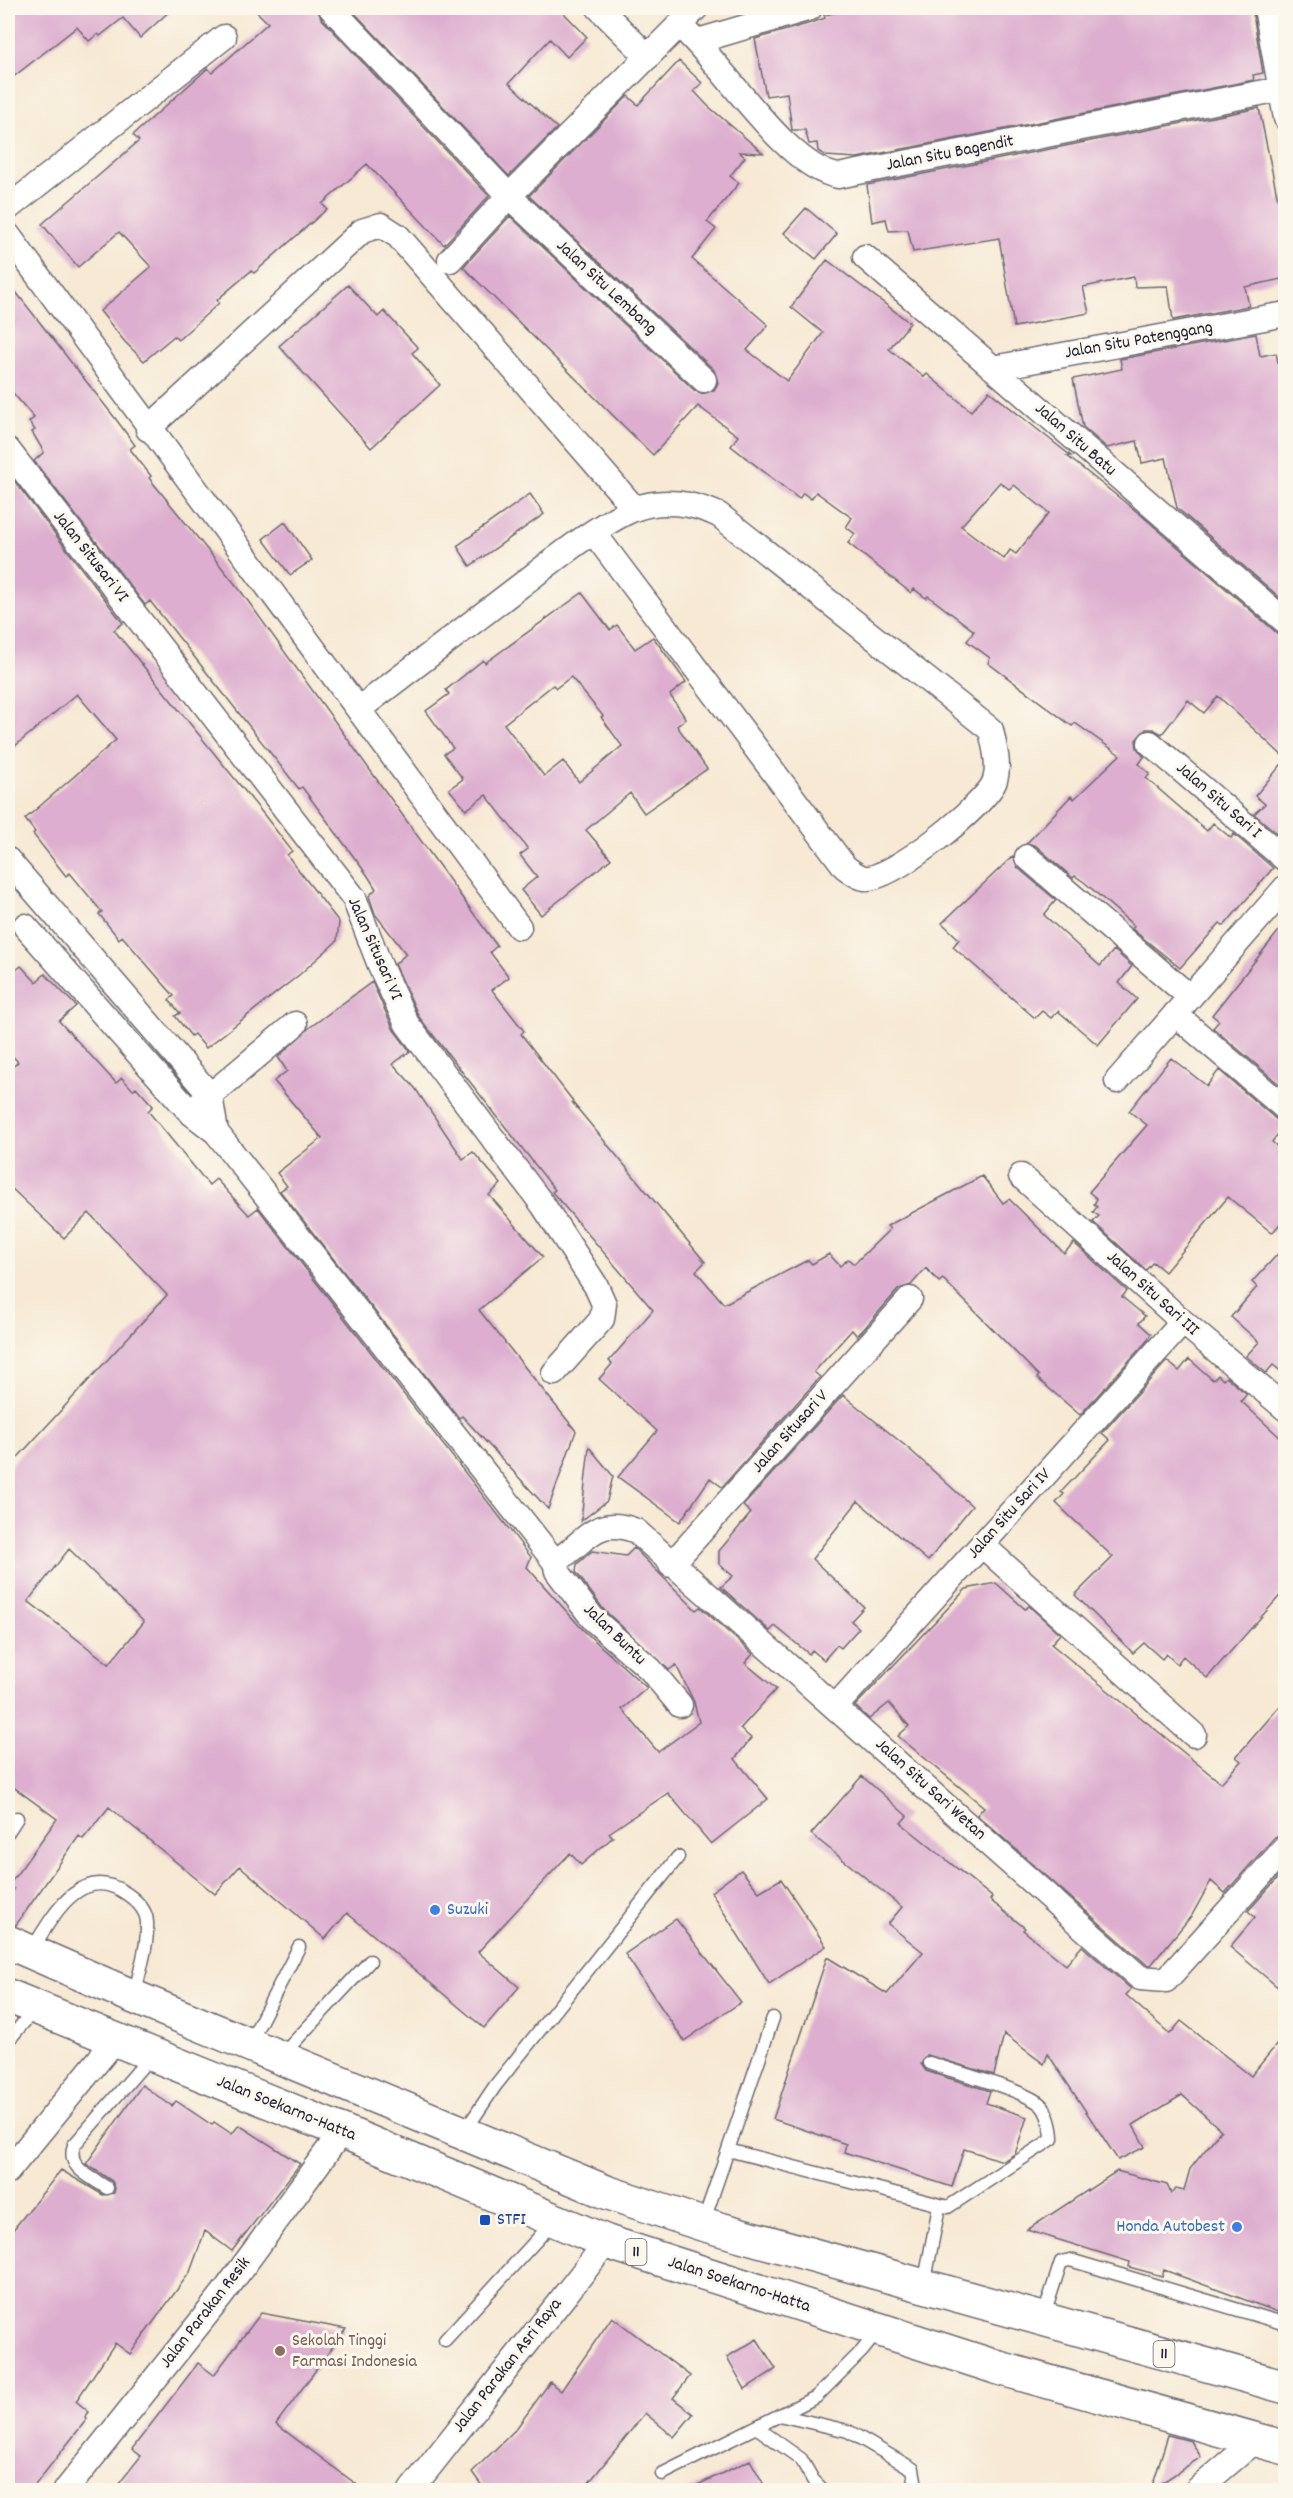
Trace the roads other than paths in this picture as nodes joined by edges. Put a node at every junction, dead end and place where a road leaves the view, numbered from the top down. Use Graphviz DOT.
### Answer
graph roads {
  1 [pos="331,8"];
  2 [pos="599,8"];
  3 [pos="696,8"];
  4 [pos="810,8"];
  5 [pos="1266,8"];
  6 [pos="679,25"];
  7 [pos="224,37"];
  8 [pos="698,41"];
  9 [pos="648,57"];
  10 [pos="1280,89"];
  11 [pos="1286,118"];
  12 [pos="509,196"];
  13 [pos="8,208"];
  14 [pos="8,235"];
  15 [pos="865,257"];
  16 [pos="450,260"];
  17 [pos="1286,314"];
  18 [pos="993,368"];
  19 [pos="704,380"];
  20 [pos="148,429"];
  21 [pos="8,450"];
  22 [pos="635,509"];
  23 [pos="594,533"];
  24 [pos="1286,622"];
  25 [pos="359,709"];
  26 [pos="1150,743"];
  27 [pos="1027,857"];
  28 [pos="8,860"];
  29 [pos="1286,860"];
  30 [pos="1286,887"];
  31 [pos="46,907"];
  32 [pos="519,927"];
  33 [pos="16,933"];
  34 [pos="1182,1006"];
  35 [pos="295,1024"];
  36 [pos="1117,1081"];
  37 [pos="210,1095"];
  38 [pos="1286,1109"];
  39 [pos="190,1112"];
  40 [pos="216,1132"];
  41 [pos="1021,1176"];
  42 [pos="910,1299"];
  43 [pos="1183,1322"];
  44 [pos="554,1373"];
  45 [pos="1286,1409"];
  46 [pos="982,1545"];
  47 [pos="555,1562"];
  48 [pos="671,1565"];
  49 [pos="680,1705"];
  50 [pos="836,1706"];
  51 [pos="1194,1735"];
  52 [pos="17,1818"];
  53 [pos="8,1832"];
  54 [pos="1286,1847"];
  55 [pos="678,1857"];
  56 [pos="19,1947"];
  57 [pos="299,1947"];
  58 [pos="370,1961"];
  59 [pos="134,1997"];
  60 [pos="22,2002"];
  61 [pos="773,2018"];
  62 [pos="116,2039"];
  63 [pos="8,2041"];
  64 [pos="248,2045"];
  65 [pos="153,2054"];
  66 [pos="280,2058"];
  67 [pos="929,2062"];
  68 [pos="342,2131"];
  69 [pos="464,2134"];
  70 [pos="728,2150"];
  71 [pos="8,2171"];
  72 [pos="107,2188"];
  73 [pos="939,2207"];
  74 [pos="555,2221"];
  75 [pos="702,2224"];
  76 [pos="607,2242"];
  77 [pos="924,2288"];
  78 [pos="1042,2320"];
  79 [pos="1286,2324"];
  80 [pos="879,2330"];
  81 [pos="446,2340"];
  82 [pos="1286,2387"];
  83 [pos="779,2415"];
  84 [pos="756,2427"];
  85 [pos="1271,2444"];
  86 [pos="662,2474"];
  87 [pos="66,2490"];
  88 [pos="411,2490"];
  89 [pos="823,2490"];
  90 [pos="911,2490"];
  91 [pos="1197,2490"];
  1 -- 12 [label="street, Jalan Situ Lembang"];
  2 -- 9 [label="street"];
  3 -- 6 [label="street"];
  4 -- 8 [label="street"];
  5 -- 10 [label="street"];
  6 -- 8 [label="street, Jalan Situ Bagendit"];
  6 -- 9 [label="street"];
  7 -- 13 [label="street"];
  8 -- 10 [label="street, Jalan Situ Bagendit"];
  9 -- 12 [label="street"];
  10 -- 11 [label="street"];
  12 -- 16 [label="street"];
  12 -- 19 [label="street, Jalan Situ Lembang"];
  14 -- 20 [label="street"];
  15 -- 18 [label="street, Jalan Situ Batu"];
  17 -- 18 [label="street, Jalan Situ Patenggang"];
  18 -- 24 [label="street, Jalan Situ Batu"];
  20 -- 22 [label="street"];
  20 -- 25 [label="street"];
  21 -- 44 [label="street, Jalan Situsari VI"];
  22 -- 23 [label="street"];
  22 -- 23 [label="street"];
  23 -- 25 [label="street"];
  25 -- 32 [label="street"];
  26 -- 29 [label="street, Jalan Situ Sari I"];
  27 -- 34 [label="street"];
  28 -- 31 [label="street"];
  30 -- 34 [label="street"];
  31 -- 33 [label="street"];
  31 -- 37 [label="street"];
  33 -- 39 [label="street"];
  34 -- 36 [label="street"];
  34 -- 38 [label="street"];
  35 -- 37 [label="street"];
  37 -- 39 [label="street"];
  37 -- 40 [label="street"];
  39 -- 40 [label="street"];
  40 -- 47 [label="street, Jalan Buntu"];
  41 -- 43 [label="street, Jalan Situ Sari III"];
  42 -- 48 [label="street, Jalan Situsari V"];
  43 -- 45 [label="street, Jalan Situ Sari III"];
  43 -- 46 [label="street, Jalan Situ Sari IV"];
  46 -- 50 [label="street, Jalan Situ Sari IV"];
  46 -- 51 [label="street"];
  47 -- 48 [label="street, Jalan Situ Sari Wetan"];
  47 -- 49 [label="street, Jalan Buntu"];
  48 -- 50 [label="street, Jalan Situ Sari Wetan"];
  50 -- 54 [label="street, Jalan Situ Sari Wetan"];
  52 -- 53 [label="lane"];
  55 -- 69 [label="lane"];
  56 -- 59 [label="highway, 11"];
  56 -- 59 [label="lane"];
  57 -- 64 [label="lane"];
  58 -- 66 [label="lane"];
  59 -- 64 [label="highway, 11"];
  60 -- 62 [label="highway, Jalan Soekarno-Hatta / 11"];
  60 -- 63 [label="lane"];
  61 -- 70 [label="lane"];
  62 -- 65 [label="highway, Jalan Soekarno-Hatta / 11"];
  62 -- 71 [label="street"];
  64 -- 66 [label="highway, 11"];
  65 -- 68 [label="highway, Jalan Soekarno-Hatta / 11"];
  65 -- 72 [label="lane"];
  66 -- 69 [label="highway, 11"];
  67 -- 73 [label="lane"];
  68 -- 74 [label="highway, Jalan Soekarno-Hatta / 11"];
  68 -- 87 [label="street, Jalan Parakan Resik"];
  69 -- 75 [label="highway, 11"];
  70 -- 73 [label="lane"];
  70 -- 75 [label="lane"];
  73 -- 77 [label="lane"];
  74 -- 76 [label="highway, Jalan Soekarno-Hatta / 11"];
  74 -- 81 [label="lane"];
  75 -- 77 [label="highway, 11"];
  76 -- 80 [label="highway, Jalan Soekarno-Hatta / 11"];
  76 -- 88 [label="street, Jalan Parakan Asri Raya"];
  77 -- 78 [label="highway, 11"];
  78 -- 79 [label="lane"];
  78 -- 82 [label="highway, 11"];
  80 -- 83 [label="lane"];
  80 -- 85 [label="highway, Jalan Soekarno-Hatta / 11"];
  83 -- 84 [label="lane"];
  83 -- 90 [label="lane"];
  84 -- 86 [label="lane"];
  84 -- 89 [label="lane"];
  85 -- 91 [label="street"];
}
